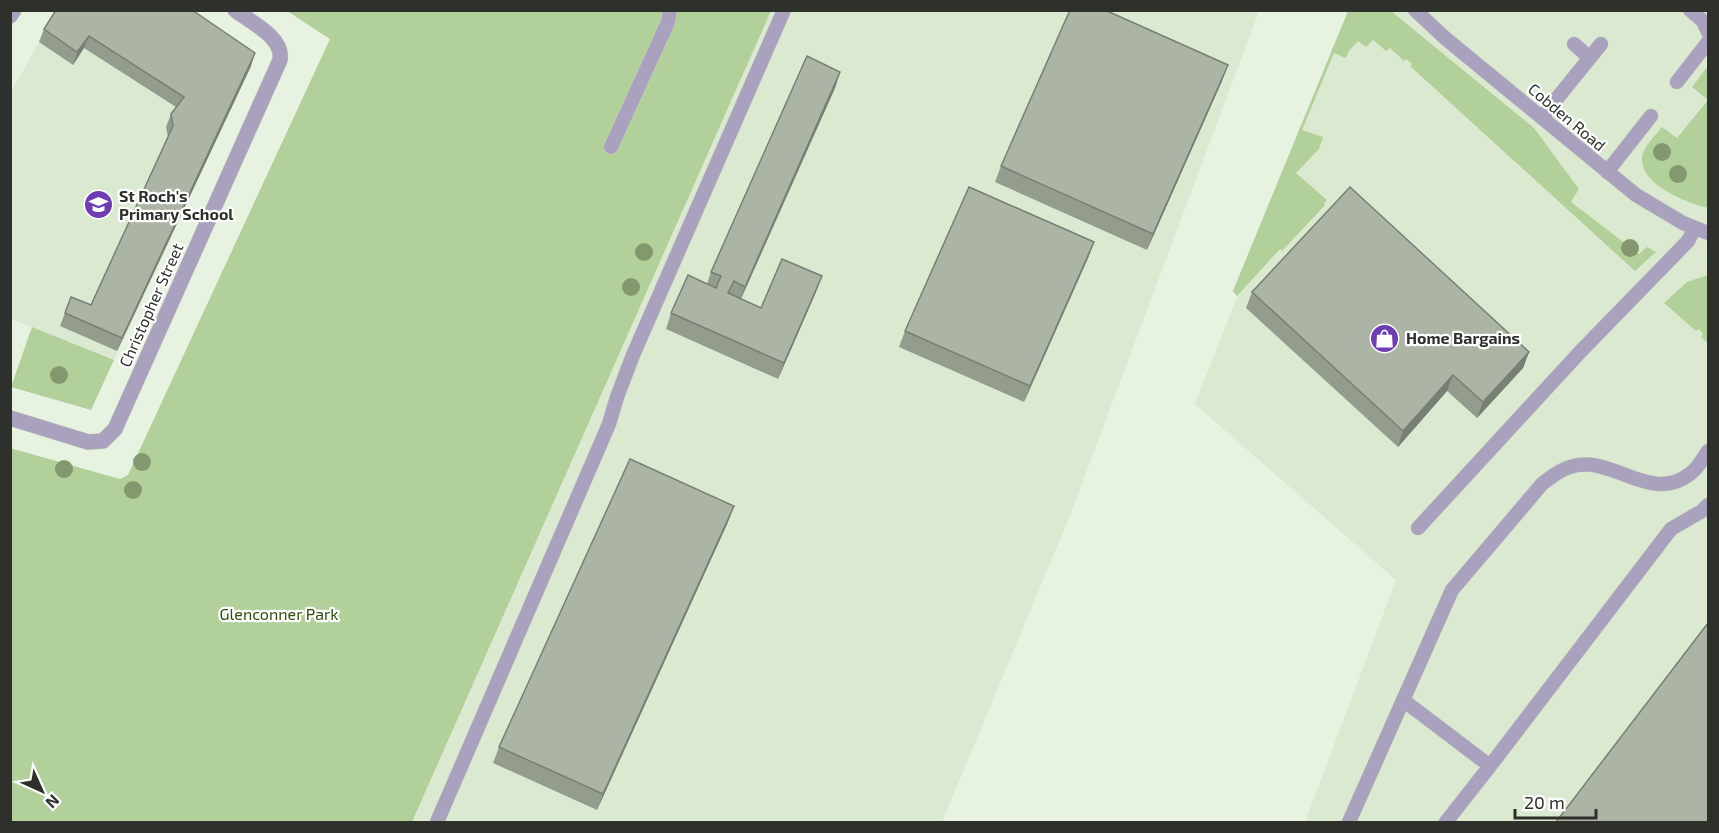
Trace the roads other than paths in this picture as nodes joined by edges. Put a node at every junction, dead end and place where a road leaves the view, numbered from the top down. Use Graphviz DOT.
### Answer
graph roads {
  1 [pos="14,10"];
  2 [pos="235,10"];
  3 [pos="670,10"];
  4 [pos="784,10"];
  5 [pos="1415,10"];
  6 [pos="1690,10"];
  7 [pos="10,16"];
  8 [pos="1708,32"];
  9 [pos="1708,42"];
  10 [pos="1574,44"];
  11 [pos="1601,44"];
  12 [pos="1590,57"];
  13 [pos="1677,82"];
  14 [pos="1651,116"];
  15 [pos="1542,117"];
  16 [pos="610,147"];
  17 [pos="1607,172"];
  18 [pos="1702,230"];
  19 [pos="10,418"];
  20 [pos="1708,451"];
  21 [pos="1706,511"];
  22 [pos="1418,528"];
  23 [pos="1403,700"];
  24 [pos="1490,766"];
  25 [pos="437,822"];
  26 [pos="1349,822"];
  27 [pos="1446,822"];
  1 -- 7 [label="street"];
  2 -- 19 [label="street, Christopher Street"];
  3 -- 16 [label="lane"];
  4 -- 25 [label="lane"];
  5 -- 15 [label="lane, Cobden Road"];
  6 -- 8 [label="lane"];
  9 -- 13 [label="lane"];
  10 -- 12 [label="lane"];
  11 -- 12 [label="lane"];
  12 -- 15 [label="lane"];
  14 -- 17 [label="lane"];
  15 -- 17 [label="lane, Cobden Road"];
  17 -- 18 [label="lane, Cobden Road"];
  18 -- 22 [label="lane"];
  20 -- 23 [label="lane"];
  21 -- 24 [label="lane"];
  23 -- 24 [label="lane"];
  23 -- 26 [label="lane"];
  24 -- 27 [label="lane"];
}
